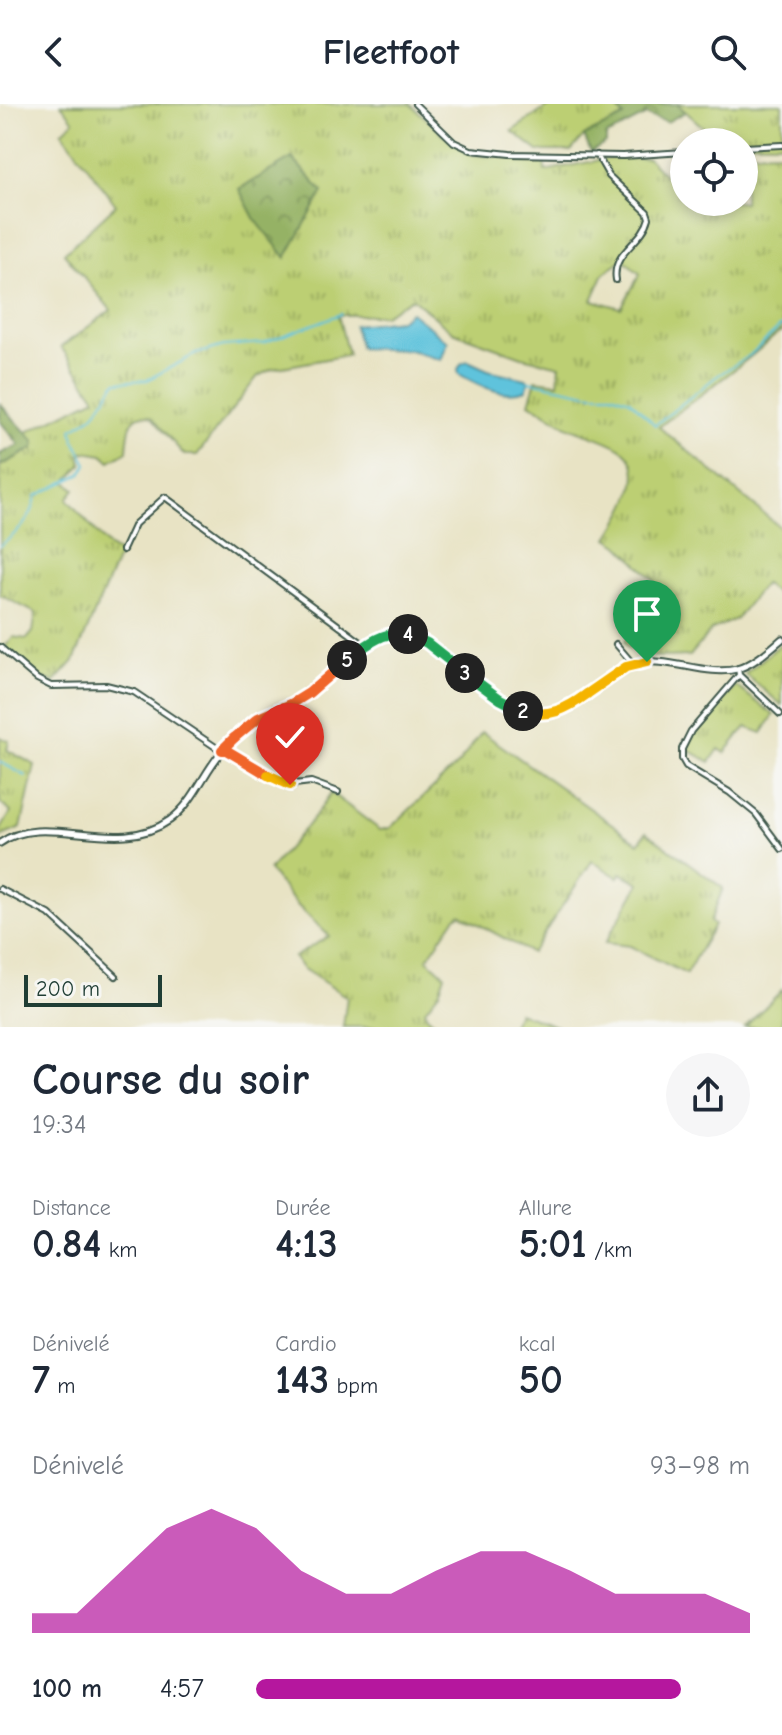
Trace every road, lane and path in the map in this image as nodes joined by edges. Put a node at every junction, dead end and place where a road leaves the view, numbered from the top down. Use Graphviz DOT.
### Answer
graph roads {
  1 [pos="415,104"];
  2 [pos="782,145"];
  3 [pos="758,146"];
  4 [pos="670,152"];
  5 [pos="597,155"];
  6 [pos="616,280"];
  7 [pos="123,550"];
  8 [pos="782,639"];
  9 [pos="616,644"];
  10 [pos="365,645"];
  11 [pos="0,647"];
  12 [pos="634,665"];
  13 [pos="739,672"];
  14 [pos="780,714"];
  15 [pos="222,750"];
  16 [pos="338,792"];
  17 [pos="0,843"];
  18 [pos="782,849"];
  19 [pos="0,889"];
  20 [pos="116,976"];
  1 -- 5 [label="street"];
  2 -- 3 [label="street"];
  4 -- 5 [label="street"];
  5 -- 6 [label="street"];
  7 -- 10 [label="street"];
  8 -- 13 [label="street"];
  9 -- 12 [label="street"];
  10 -- 12 [label="street"];
  10 -- 15 [label="street"];
  11 -- 15 [label="street"];
  12 -- 13 [label="street"];
  13 -- 14 [label="street"];
  13 -- 18 [label="street"];
  15 -- 16 [label="street"];
  15 -- 17 [label="street"];
  19 -- 20 [label="street"];
}
